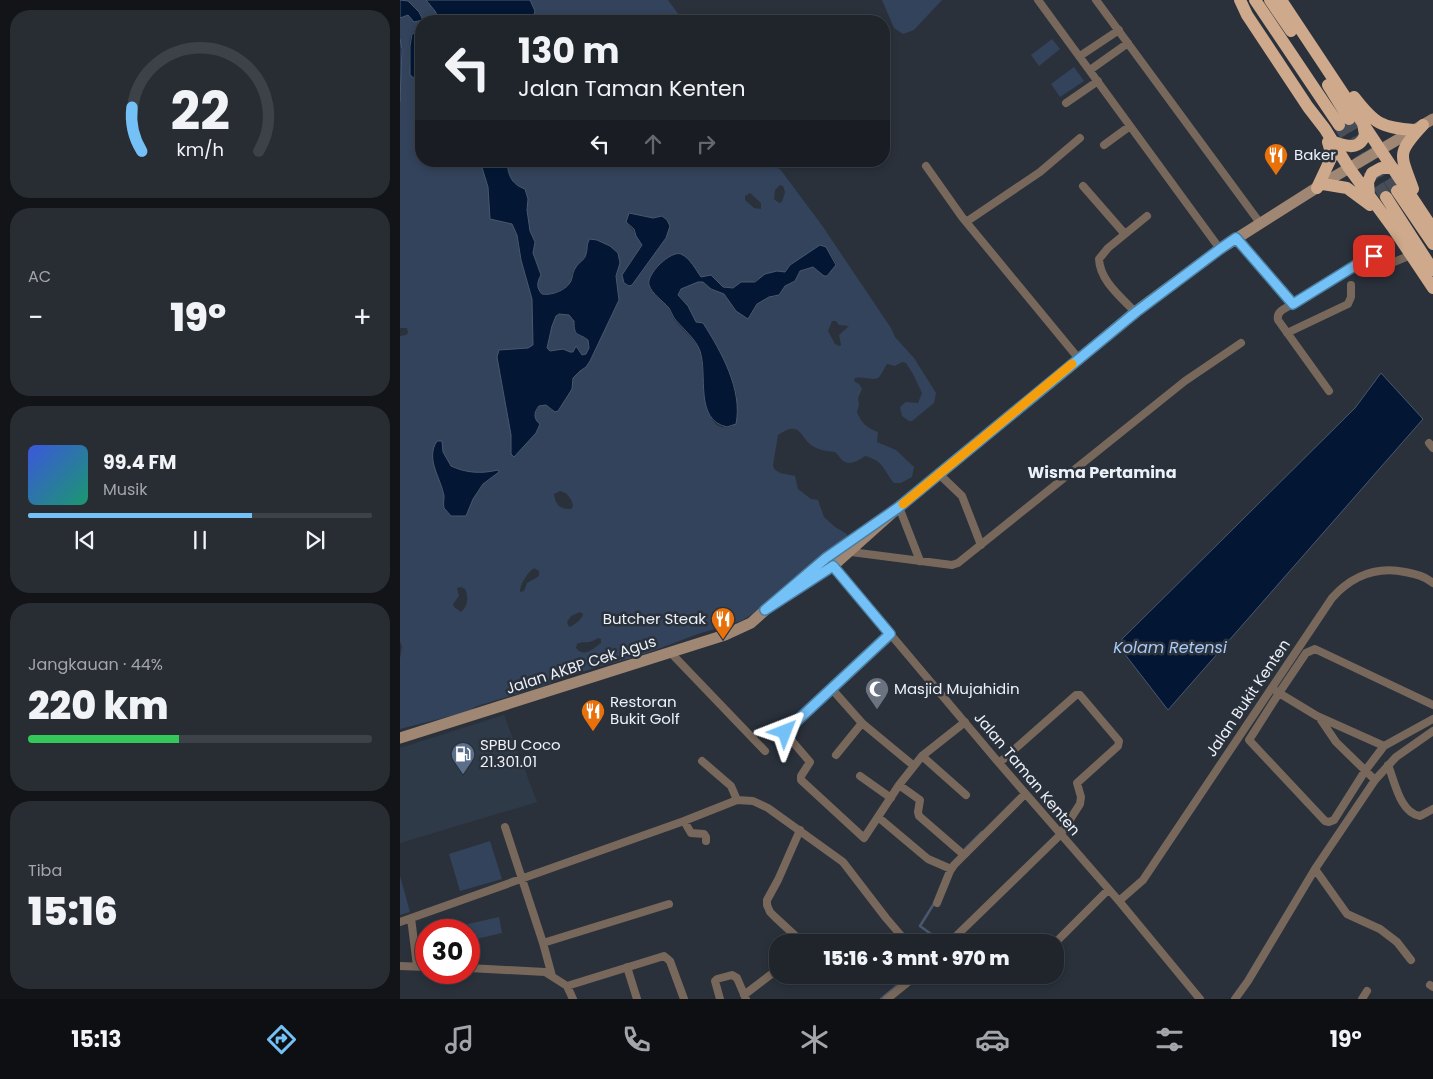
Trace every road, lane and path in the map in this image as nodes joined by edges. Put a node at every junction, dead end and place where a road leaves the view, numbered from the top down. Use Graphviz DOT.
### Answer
graph roads {
  1 [pos="1038,0"];
  2 [pos="1096,0"];
  3 [pos="1240,0"];
  4 [pos="1255,0"];
  5 [pos="1270,0"];
  6 [pos="1281,0"];
  7 [pos="1119,30"];
  8 [pos="1128,43"];
  9 [pos="1080,56"];
  10 [pos="1324,64"];
  11 [pos="1090,70"];
  12 [pos="1098,81"];
  13 [pos="1066,103"];
  14 [pos="1308,107"];
  15 [pos="1363,123"];
  16 [pos="1423,125"];
  17 [pos="1130,126"];
  18 [pos="1080,138"];
  19 [pos="1334,142"];
  20 [pos="1104,145"];
  21 [pos="1380,149"];
  22 [pos="926,166"];
  23 [pos="1349,168"];
  24 [pos="1393,168"];
  25 [pos="1083,186"];
  26 [pos="1320,186"];
  27 [pos="1397,190"];
  28 [pos="1369,195"];
  29 [pos="1386,197"];
  30 [pos="1418,205"];
  31 [pos="1147,216"];
  32 [pos="966,222"];
  33 [pos="1260,222"];
  34 [pos="1393,228"];
  35 [pos="1433,229"];
  36 [pos="1124,233"];
  37 [pos="1236,238"];
  38 [pos="1433,244"];
  39 [pos="1220,249"];
  40 [pos="1411,255"];
  41 [pos="1433,270"];
  42 [pos="1351,285"];
  43 [pos="1433,288"];
  44 [pos="1293,304"];
  45 [pos="1136,312"];
  46 [pos="1287,334"];
  47 [pos="1241,343"];
  48 [pos="1078,359"];
  49 [pos="1329,391"];
  50 [pos="940,475"];
  51 [pos="899,507"];
  52 [pos="981,544"];
  53 [pos="851,552"];
  54 [pos="920,561"];
  55 [pos="833,566"];
  56 [pos="1431,579"];
  57 [pos="765,610"];
  58 [pos="890,634"];
  59 [pos="670,652"];
  60 [pos="831,688"];
  61 [pos="1272,688"];
  62 [pos="1279,693"];
  63 [pos="1433,705"];
  64 [pos="1318,716"];
  65 [pos="1433,719"];
  66 [pos="965,722"];
  67 [pos="862,723"];
  68 [pos="1433,731"];
  69 [pos="400,738"];
  70 [pos="1384,746"];
  71 [pos="765,750"];
  72 [pos="836,755"];
  73 [pos="922,756"];
  74 [pos="702,761"];
  75 [pos="999,764"];
  76 [pos="1388,765"];
  77 [pos="914,766"];
  78 [pos="1365,771"];
  79 [pos="860,776"];
  80 [pos="1376,780"];
  81 [pos="900,784"];
  82 [pos="1025,794"];
  83 [pos="966,795"];
  84 [pos="891,798"];
  85 [pos="736,800"];
  86 [pos="1433,809"];
  87 [pos="878,817"];
  88 [pos="684,821"];
  89 [pos="505,827"];
  90 [pos="800,830"];
  91 [pos="1060,836"];
  92 [pos="706,841"];
  93 [pos="964,855"];
  94 [pos="950,869"];
  95 [pos="1314,869"];
  96 [pos="520,878"];
  97 [pos="1108,890"];
  98 [pos="1119,901"];
  99 [pos="937,903"];
  100 [pos="669,904"];
  101 [pos="411,918"];
  102 [pos="400,922"];
  103 [pos="793,934"];
  104 [pos="900,934"];
  105 [pos="958,934"];
  106 [pos="1064,934"];
  107 [pos="543,943"];
  108 [pos="415,950"];
  109 [pos="1412,960"];
  110 [pos="400,966"];
  111 [pos="415,966"];
  112 [pos="626,967"];
  113 [pos="480,968"];
  114 [pos="552,976"];
  115 [pos="769,977"];
  116 [pos="907,984"];
  117 [pos="567,986"];
  118 [pos="1367,991"];
  119 [pos="745,997"];
  120 [pos="573,999"];
  121 [pos="637,999"];
  122 [pos="684,999"];
  123 [pos="720,999"];
  124 [pos="888,999"];
  125 [pos="1200,999"];
  126 [pos="1234,999"];
  127 [pos="1362,999"];
  1 -- 9 [label="street"];
  2 -- 7 [label="street"];
  3 -- 14 [label="highway"];
  4 -- 5 [label="highway"];
  6 -- 10 [label="highway"];
  7 -- 8 [label="street"];
  7 -- 9 [label="street"];
  8 -- 11 [label="street"];
  8 -- 33 [label="street"];
  9 -- 11 [label="street"];
  10 -- 15 [label="highway"];
  10 -- 16 [label="highway"];
  11 -- 12 [label="street"];
  12 -- 13 [label="street"];
  12 -- 17 [label="street"];
  14 -- 19 [label="highway"];
  14 -- 26 [label="highway"];
  15 -- 19 [label="highway"];
  15 -- 21 [label="highway"];
  16 -- 21 [label="main road, Jalan AKBP Cek Agus"];
  16 -- 30 [label="highway"];
  17 -- 20 [label="street"];
  17 -- 39 [label="street"];
  18 -- 32 [label="street"];
  19 -- 23 [label="highway"];
  21 -- 23 [label="main road, Jalan AKBP Cek Agus"];
  21 -- 24 [label="highway"];
  22 -- 32 [label="street"];
  23 -- 26 [label="main road, Jalan AKBP Cek Agus"];
  23 -- 28 [label="highway"];
  24 -- 28 [label="highway"];
  24 -- 30 [label="highway"];
  25 -- 36 [label="street"];
  26 -- 33 [label="main road, Jalan AKBP Cek Agus"];
  26 -- 34 [label="highway"];
  27 -- 38 [label="highway"];
  28 -- 34 [label="highway"];
  29 -- 41 [label="highway"];
  30 -- 35 [label="highway"];
  31 -- 36 [label="street"];
  32 -- 48 [label="street"];
  33 -- 37 [label="main road, Jalan AKBP Cek Agus"];
  34 -- 40 [label="highway"];
  36 -- 45 [label="street"];
  37 -- 39 [label="main road, Jalan AKBP Cek Agus"];
  37 -- 44 [label="street"];
  39 -- 45 [label="main road, Jalan AKBP Cek Agus"];
  40 -- 43 [label="highway"];
  40 -- 44 [label="street"];
  42 -- 46 [label="street"];
  44 -- 46 [label="street"];
  45 -- 48 [label="main road, Jalan AKBP Cek Agus"];
  46 -- 49 [label="street"];
  47 -- 52 [label="street"];
  48 -- 50 [label="main road, Jalan AKBP Cek Agus"];
  50 -- 51 [label="main road, Jalan AKBP Cek Agus"];
  50 -- 52 [label="street"];
  51 -- 53 [label="main road, Jalan AKBP Cek Agus"];
  51 -- 54 [label="street"];
  51 -- 57 [label="main road, Jalan AKBP Cek Agus"];
  52 -- 54 [label="street"];
  53 -- 54 [label="street"];
  53 -- 55 [label="main road, Jalan AKBP Cek Agus"];
  55 -- 57 [label="main road, Jalan AKBP Cek Agus"];
  55 -- 58 [label="street, Jalan Taman Kenten"];
  56 -- 61 [label="street, Jalan Bukit Kenten"];
  57 -- 59 [label="main road, Jalan AKBP Cek Agus"];
  58 -- 60 [label="street"];
  58 -- 66 [label="street, Jalan Taman Kenten"];
  59 -- 69 [label="main road, Jalan AKBP Cek Agus"];
  59 -- 71 [label="street"];
  60 -- 67 [label="street"];
  60 -- 87 [label="street"];
  61 -- 62 [label="street"];
  61 -- 98 [label="street, Jalan Bukit Kenten"];
  62 -- 63 [label="street"];
  62 -- 64 [label="street"];
  62 -- 78 [label="street"];
  64 -- 70 [label="street"];
  64 -- 78 [label="street"];
  65 -- 70 [label="street"];
  66 -- 73 [label="street"];
  66 -- 75 [label="street, Jalan Taman Kenten"];
  67 -- 72 [label="street"];
  67 -- 77 [label="street"];
  68 -- 76 [label="street"];
  70 -- 78 [label="street"];
  73 -- 77 [label="street"];
  73 -- 83 [label="street"];
  74 -- 85 [label="street"];
  75 -- 82 [label="street, Jalan Taman Kenten"];
  75 -- 91 [label="street"];
  76 -- 80 [label="street"];
  76 -- 86 [label="street"];
  77 -- 81 [label="street"];
  78 -- 80 [label="street"];
  79 -- 84 [label="street"];
  80 -- 95 [label="street"];
  81 -- 84 [label="street"];
  81 -- 93 [label="street"];
  82 -- 91 [label="street, Jalan Taman Kenten"];
  82 -- 93 [label="street"];
  84 -- 87 [label="street"];
  85 -- 88 [label="street"];
  85 -- 90 [label="street"];
  87 -- 94 [label="street"];
  88 -- 92 [label="street"];
  88 -- 96 [label="street"];
  89 -- 96 [label="street"];
  90 -- 103 [label="street"];
  90 -- 104 [label="street"];
  91 -- 97 [label="street, Jalan Taman Kenten"];
  91 -- 105 [label="street"];
  93 -- 94 [label="street"];
  94 -- 99 [label="street"];
  95 -- 109 [label="street"];
  95 -- 126 [label="street"];
  96 -- 101 [label="street"];
  96 -- 107 [label="street"];
  97 -- 98 [label="street, Jalan Taman Kenten"];
  97 -- 106 [label="street"];
  98 -- 125 [label="street, Jalan Taman Kenten"];
  100 -- 107 [label="street"];
  101 -- 102 [label="street"];
  101 -- 108 [label="street"];
  107 -- 114 [label="street"];
  110 -- 111 [label="street"];
  112 -- 117 [label="street"];
  112 -- 121 [label="street"];
  112 -- 122 [label="street"];
  113 -- 114 [label="street"];
  114 -- 117 [label="street"];
  115 -- 119 [label="street"];
  116 -- 124 [label="street"];
  117 -- 120 [label="street"];
  118 -- 127 [label="street"];
  119 -- 123 [label="street"];
}
